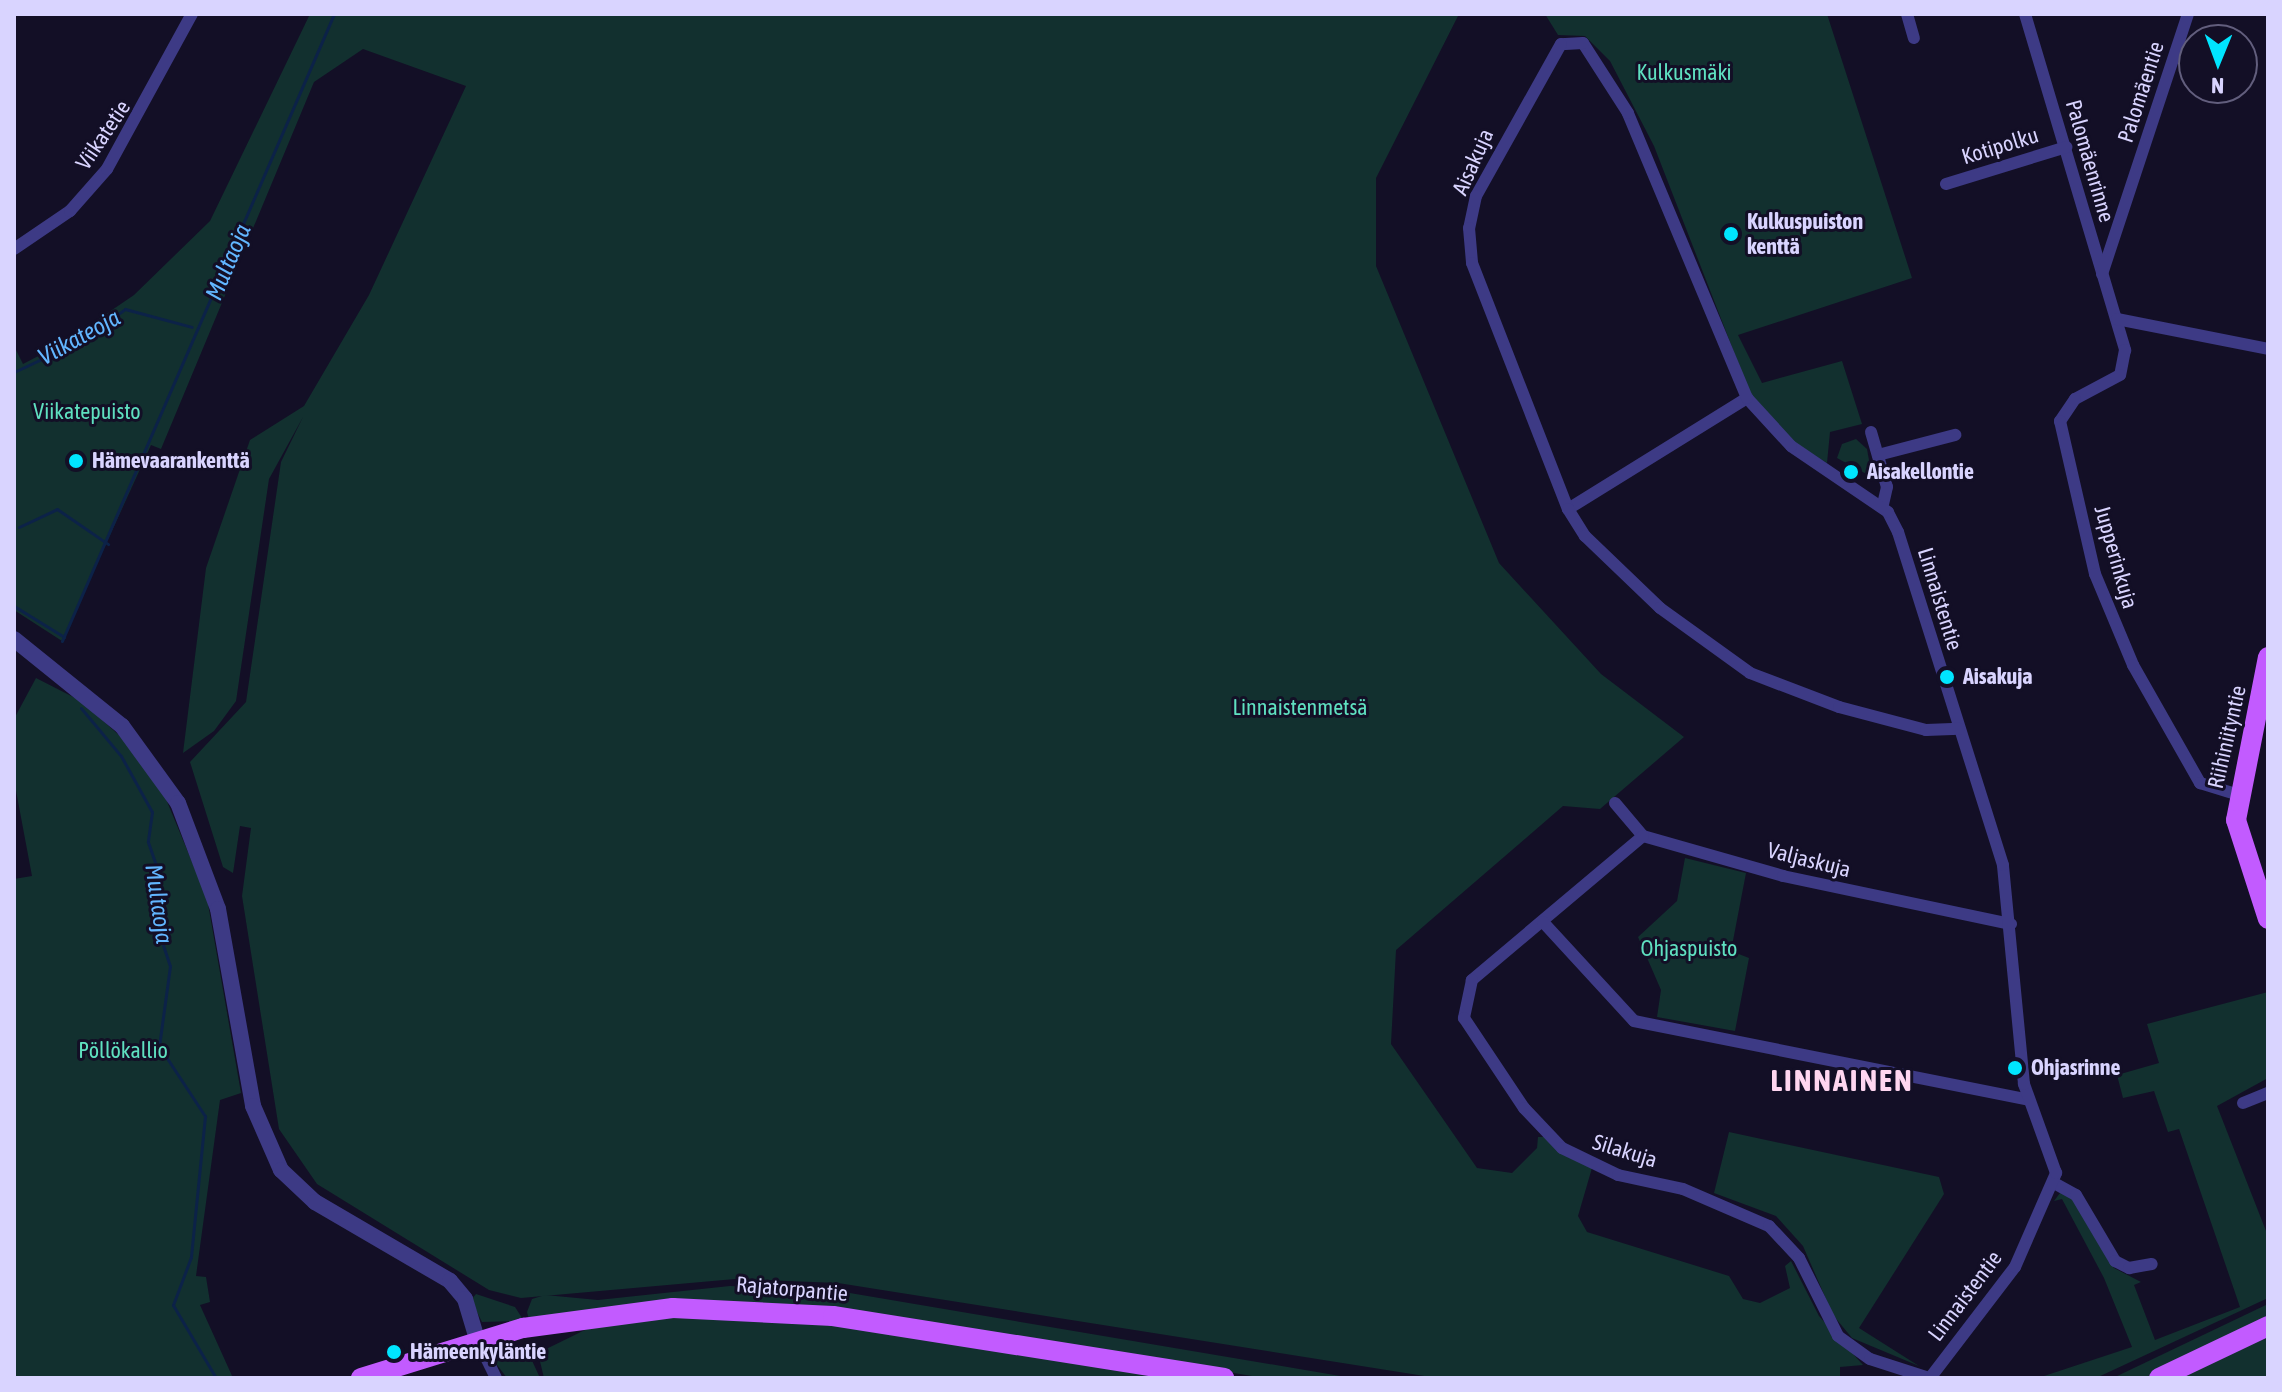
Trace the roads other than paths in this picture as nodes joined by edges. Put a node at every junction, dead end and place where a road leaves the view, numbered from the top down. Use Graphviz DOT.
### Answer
graph roads {
  1 [pos="192,14"];
  2 [pos="1907,14"];
  3 [pos="2025,14"];
  4 [pos="2188,14"];
  5 [pos="1914,38"];
  6 [pos="2066,147"];
  7 [pos="1946,184"];
  8 [pos="14,249"];
  9 [pos="2102,274"];
  10 [pos="2117,319"];
  11 [pos="2268,349"];
  12 [pos="1747,398"];
  13 [pos="1871,432"];
  14 [pos="1955,435"];
  15 [pos="1878,455"];
  16 [pos="1883,504"];
  17 [pos="1568,509"];
  18 [pos="14,639"];
  19 [pos="2268,657"];
  20 [pos="1959,729"];
  21 [pos="2237,794"];
  22 [pos="1615,803"];
  23 [pos="1643,836"];
  24 [pos="2268,919"];
  25 [pos="1543,922"];
  26 [pos="2011,924"];
  27 [pos="2268,1093"];
  28 [pos="2029,1100"];
  29 [pos="2243,1103"];
  30 [pos="2054,1183"];
  31 [pos="2152,1264"];
  32 [pos="2268,1326"];
  33 [pos="477,1339"];
  34 [pos="361,1378"];
  35 [pos="496,1378"];
  36 [pos="1224,1378"];
  37 [pos="1930,1378"];
  38 [pos="2159,1378"];
  1 -- 8 [label="street, Viikatetie"];
  2 -- 5 [label="street"];
  3 -- 6 [label="street, Palomäenrinne"];
  4 -- 9 [label="street, Palomäentie"];
  6 -- 7 [label="street, Kotipolku"];
  6 -- 9 [label="street, Palomäenrinne"];
  9 -- 10 [label="street, Palomäenrinne"];
  10 -- 11 [label="street"];
  10 -- 21 [label="street, Jupperinkuja"];
  12 -- 16 [label="street"];
  12 -- 17 [label="street"];
  12 -- 17 [label="street, Aisakuja"];
  13 -- 15 [label="street, Linnaistentie"];
  14 -- 15 [label="street"];
  15 -- 16 [label="street, Linnaistentie"];
  16 -- 20 [label="street, Linnaistentie"];
  17 -- 20 [label="street, Aisakuja"];
  18 -- 33 [label="street"];
  19 -- 21 [label="main road, Riihiniityntie"];
  20 -- 26 [label="street, Linnaistentie"];
  21 -- 24 [label="main road, Riihiniityntie"];
  22 -- 23 [label="street"];
  23 -- 25 [label="street, Silakuja"];
  23 -- 26 [label="street, Valjaskuja"];
  25 -- 28 [label="street"];
  25 -- 37 [label="street, Silakuja"];
  26 -- 28 [label="street, Linnaistentie"];
  27 -- 29 [label="street"];
  28 -- 30 [label="street, Linnaistentie"];
  30 -- 31 [label="street"];
  30 -- 37 [label="street, Linnaistentie"];
  32 -- 38 [label="main road"];
  33 -- 34 [label="main road, Rajatorpantie"];
  33 -- 35 [label="street"];
  33 -- 36 [label="main road, Rajatorpantie"];
}
